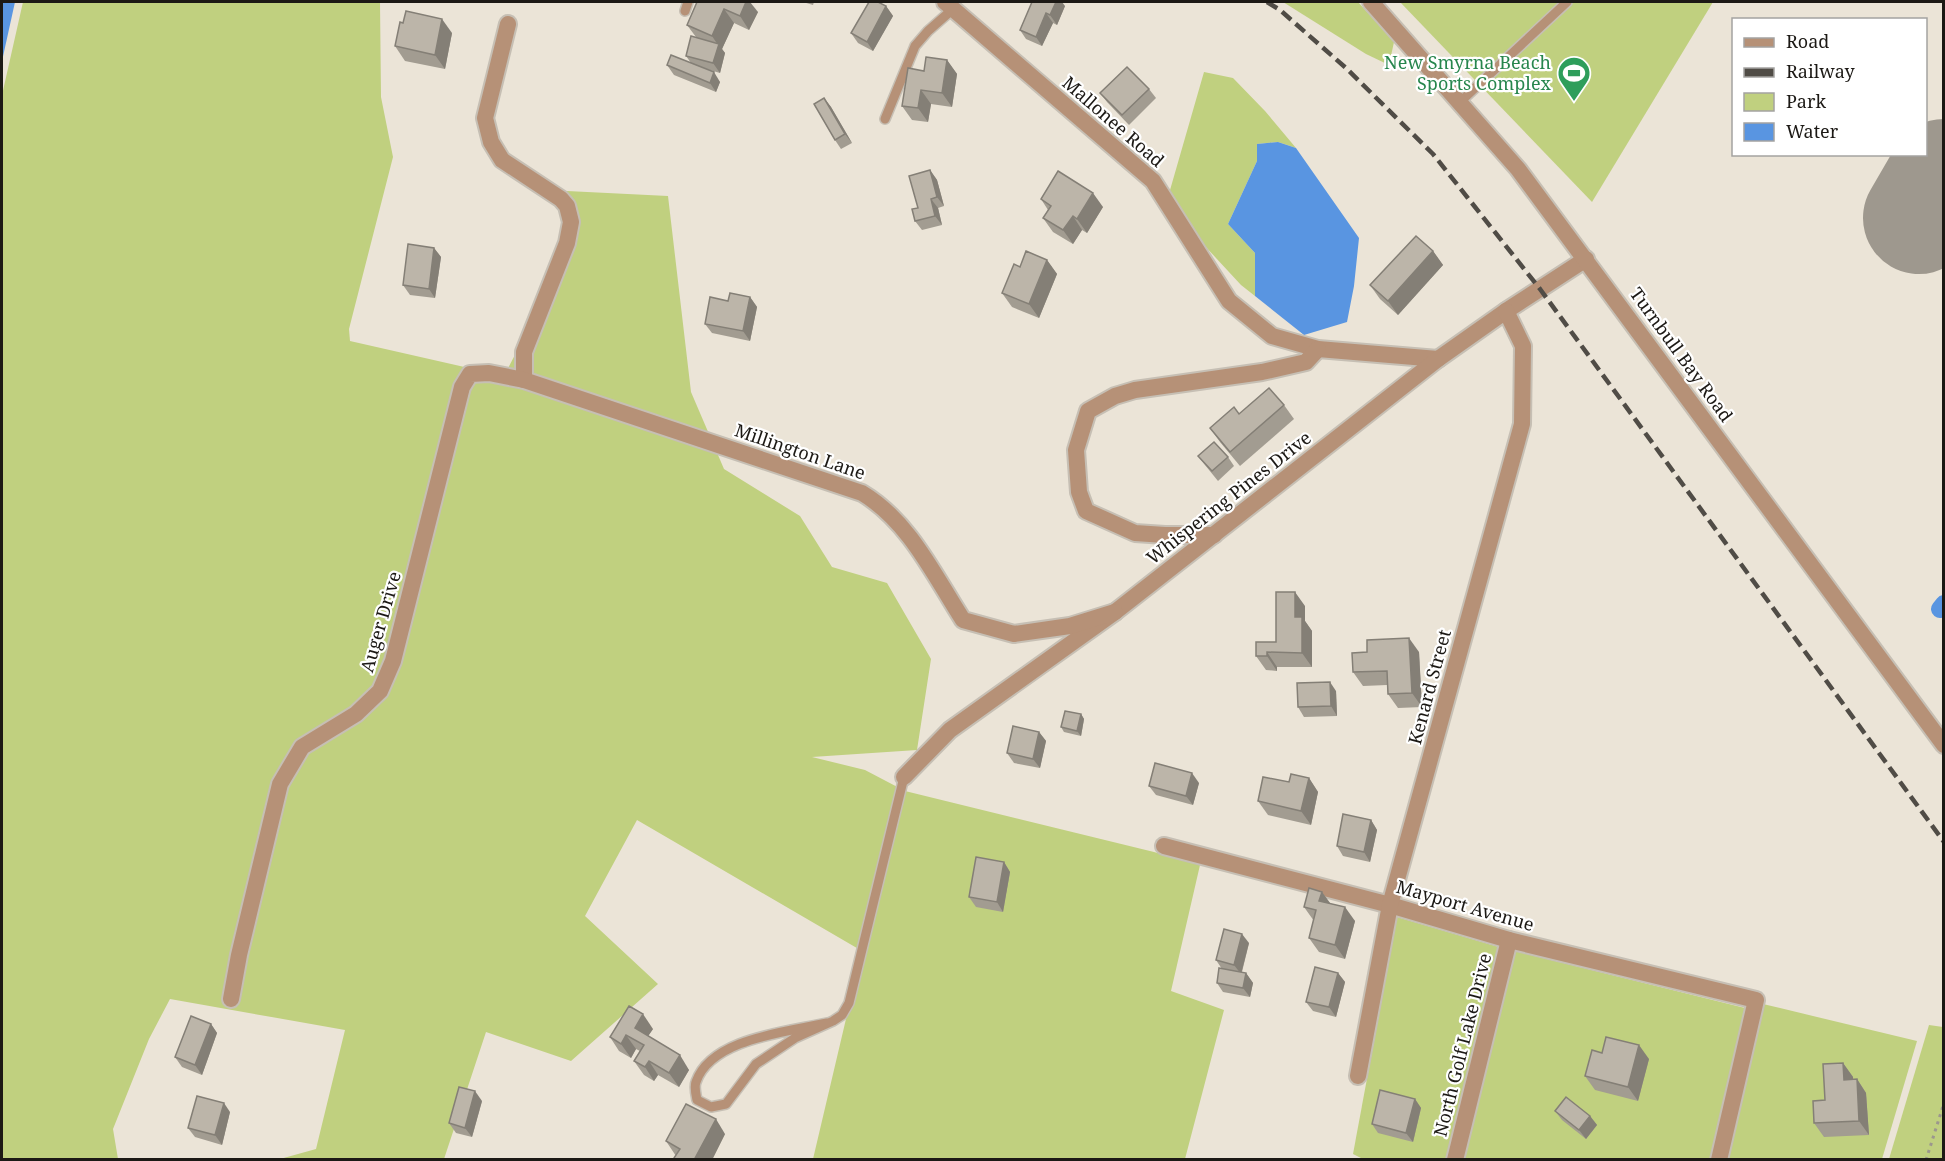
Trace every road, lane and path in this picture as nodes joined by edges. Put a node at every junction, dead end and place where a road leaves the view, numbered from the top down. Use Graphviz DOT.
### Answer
graph roads {
  1 [pos="688,2"];
  2 [pos="1371,2"];
  3 [pos="1567,2"];
  4 [pos="949,5"];
  5 [pos="685,11"];
  6 [pos="508,24"];
  7 [pos="1460,102"];
  8 [pos="885,119"];
  9 [pos="1586,260"];
  10 [pos="1506,311"];
  11 [pos="1318,349"];
  12 [pos="1437,359"];
  13 [pos="524,380"];
  14 [pos="1214,535"];
  15 [pos="1115,612"];
  16 [pos="1944,745"];
  17 [pos="904,777"];
  18 [pos="1164,846"];
  19 [pos="1390,905"];
  20 [pos="1509,940"];
  21 [pos="231,999"];
  22 [pos="827,1023"];
  23 [pos="1358,1076"];
  24 [pos="1944,1103"];
  25 [pos="1455,1160"];
  26 [pos="1719,1160"];
  27 [pos="1926,1160"];
  1 -- 5 [label="lane"];
  2 -- 7 [label="street, Turnbull Bay Road"];
  3 -- 7 [label="lane"];
  4 -- 8 [label="lane"];
  4 -- 11 [label="street, Mallonee Road"];
  6 -- 13 [label="street"];
  7 -- 9 [label="street, Turnbull Bay Road"];
  9 -- 10 [label="street, Whispering Pines Drive"];
  9 -- 16 [label="street, Turnbull Bay Road"];
  10 -- 12 [label="street, Whispering Pines Drive"];
  10 -- 19 [label="street, Kenard Street"];
  11 -- 12 [label="street, Mallonee Road"];
  11 -- 14 [label="street"];
  12 -- 14 [label="street, Whispering Pines Drive"];
  13 -- 15 [label="street, Millington Lane"];
  13 -- 21 [label="street, Auger Drive"];
  14 -- 15 [label="street, Whispering Pines Drive"];
  15 -- 17 [label="street, Whispering Pines Drive"];
  17 -- 22 [label="lane"];
  18 -- 19 [label="street, Mayport Avenue"];
  19 -- 20 [label="street, Mayport Avenue"];
  19 -- 23 [label="street, Kenard Street"];
  20 -- 25 [label="street, North Golf Lake Drive"];
  20 -- 26 [label="street, Mayport Avenue"];
  22 -- 22 [label="lane"];
  24 -- 27 [label="path"];
}
